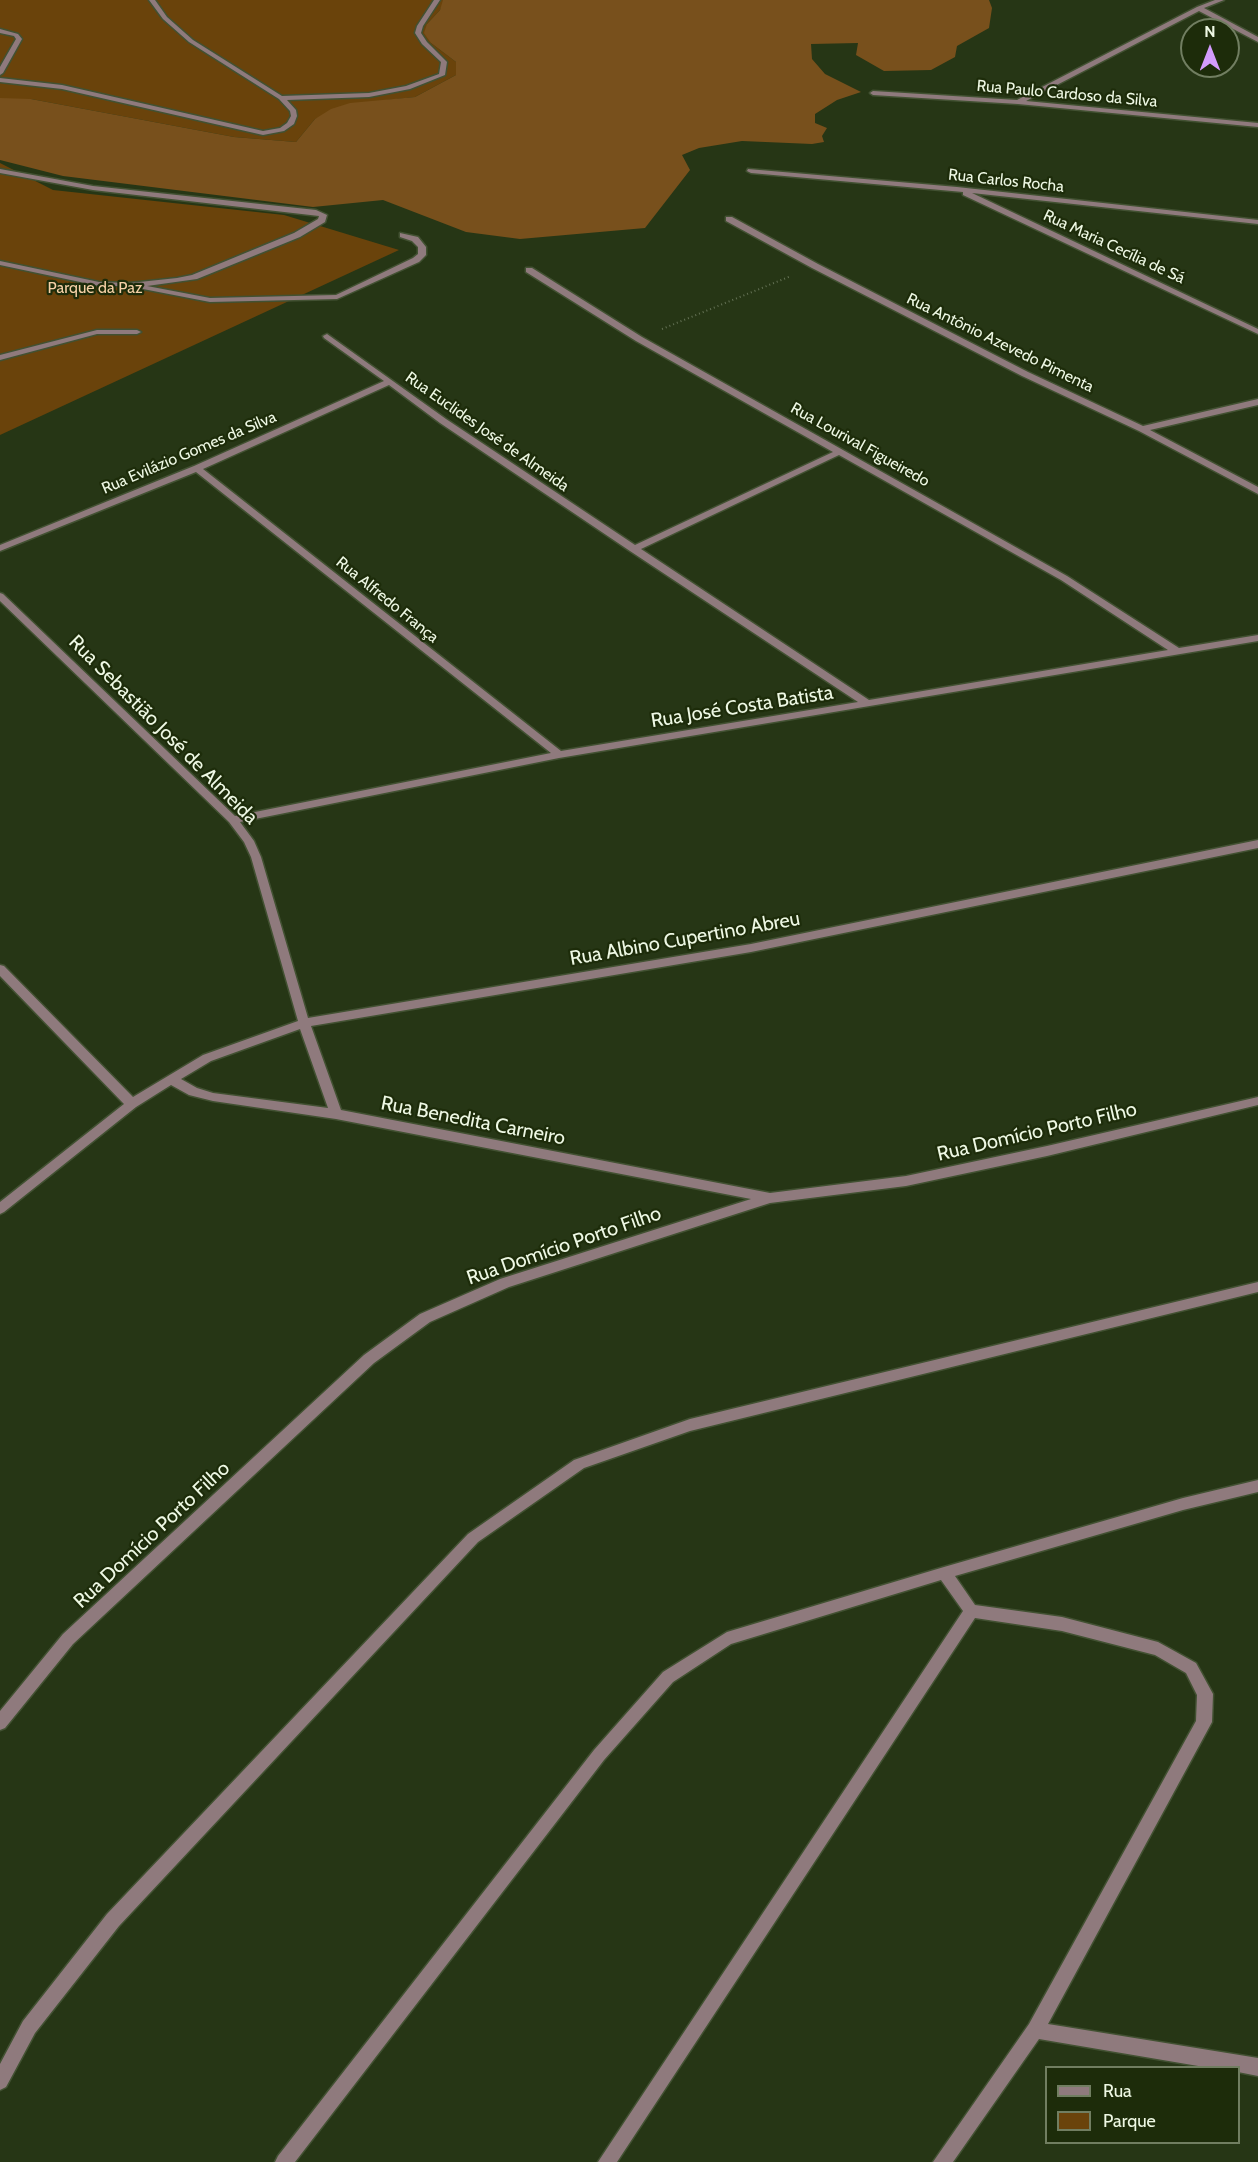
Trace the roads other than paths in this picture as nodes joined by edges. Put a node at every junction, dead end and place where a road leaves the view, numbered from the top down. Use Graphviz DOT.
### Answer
graph roads {
  1 [pos="152,0"];
  2 [pos="437,0"];
  3 [pos="1221,0"];
  4 [pos="1199,8"];
  5 [pos="0,31"];
  6 [pos="1258,40"];
  7 [pos="0,73"];
  8 [pos="0,80"];
  9 [pos="873,93"];
  10 [pos="281,98"];
  11 [pos="1017,102"];
  12 [pos="1258,125"];
  13 [pos="0,171"];
  14 [pos="751,171"];
  15 [pos="957,189"];
  16 [pos="729,219"];
  17 [pos="1258,222"];
  18 [pos="403,235"];
  19 [pos="0,264"];
  20 [pos="529,270"];
  21 [pos="130,285"];
  22 [pos="136,332"];
  23 [pos="1258,332"];
  24 [pos="327,336"];
  25 [pos="0,358"];
  26 [pos="389,382"];
  27 [pos="1258,402"];
  28 [pos="1142,429"];
  29 [pos="839,452"];
  30 [pos="197,468"];
  31 [pos="1258,491"];
  32 [pos="0,548"];
  33 [pos="633,549"];
  34 [pos="0,596"];
  35 [pos="1258,638"];
  36 [pos="1175,650"];
  37 [pos="868,704"];
  38 [pos="559,755"];
  39 [pos="233,820"];
  40 [pos="1258,844"];
  41 [pos="0,970"];
  42 [pos="304,1023"];
  43 [pos="171,1079"];
  44 [pos="1258,1101"];
  45 [pos="132,1104"];
  46 [pos="336,1114"];
  47 [pos="770,1198"];
  48 [pos="0,1209"];
  49 [pos="1258,1287"];
  50 [pos="1258,1486"];
  51 [pos="944,1573"];
  52 [pos="971,1611"];
  53 [pos="0,1723"];
  54 [pos="1035,2030"];
  55 [pos="1258,2067"];
  56 [pos="0,2081"];
  57 [pos="284,2162"];
  58 [pos="607,2162"];
  59 [pos="942,2162"];
  1 -- 10 [label="street"];
  2 -- 10 [label="street"];
  3 -- 4 [label="street"];
  4 -- 6 [label="street"];
  4 -- 11 [label="street"];
  5 -- 7 [label="street"];
  8 -- 10 [label="street"];
  9 -- 11 [label="street, Rua Paulo Cardoso da Silva"];
  11 -- 12 [label="street, Rua Paulo Cardoso da Silva"];
  13 -- 21 [label="street"];
  14 -- 15 [label="street, Rua Carlos Rocha"];
  15 -- 17 [label="street, Rua Carlos Rocha"];
  15 -- 23 [label="street, Rua Maria Cecília de Sá"];
  16 -- 28 [label="street, Rua Antônio Azevedo Pimenta"];
  18 -- 21 [label="street"];
  19 -- 21 [label="street"];
  20 -- 29 [label="street, Rua Lourival Figueiredo"];
  22 -- 25 [label="street"];
  24 -- 26 [label="street, Rua Euclides José de Almeida"];
  26 -- 30 [label="street, Rua Evilázio Gomes da Silva"];
  26 -- 33 [label="street, Rua Euclides José de Almeida"];
  27 -- 28 [label="street"];
  28 -- 31 [label="street, Rua Antônio Azevedo Pimenta"];
  29 -- 33 [label="street"];
  29 -- 36 [label="street, Rua Lourival Figueiredo"];
  30 -- 32 [label="street, Rua Evilázio Gomes da Silva"];
  30 -- 38 [label="street, Rua Alfredo França"];
  33 -- 37 [label="street, Rua Euclides José de Almeida"];
  34 -- 39 [label="street, Rua Sebastião José de Almeida"];
  35 -- 36 [label="street, Rua José Costa Batista"];
  36 -- 37 [label="street, Rua José Costa Batista"];
  37 -- 38 [label="street, Rua José Costa Batista"];
  38 -- 39 [label="street, Rua José Costa Batista"];
  39 -- 42 [label="street, Rua Sebastião José de Almeida"];
  40 -- 42 [label="street, Rua Albino Cupertino Abreu"];
  41 -- 45 [label="street"];
  42 -- 43 [label="street, Rua Albino Cupertino Abreu"];
  42 -- 46 [label="street, Rua Sebastião José de Almeida"];
  43 -- 45 [label="street, Rua Albino Cupertino Abreu"];
  43 -- 46 [label="street, Rua Benedita Carneiro"];
  44 -- 47 [label="street, Rua Domício Porto Filho"];
  45 -- 48 [label="street, Rua Albino Cupertino Abreu"];
  46 -- 47 [label="street, Rua Benedita Carneiro"];
  47 -- 53 [label="street, Rua Domício Porto Filho"];
  49 -- 56 [label="street"];
  50 -- 51 [label="street"];
  51 -- 52 [label="street"];
  51 -- 57 [label="street"];
  52 -- 54 [label="street"];
  52 -- 58 [label="street"];
  54 -- 55 [label="street"];
  54 -- 59 [label="street"];
}
